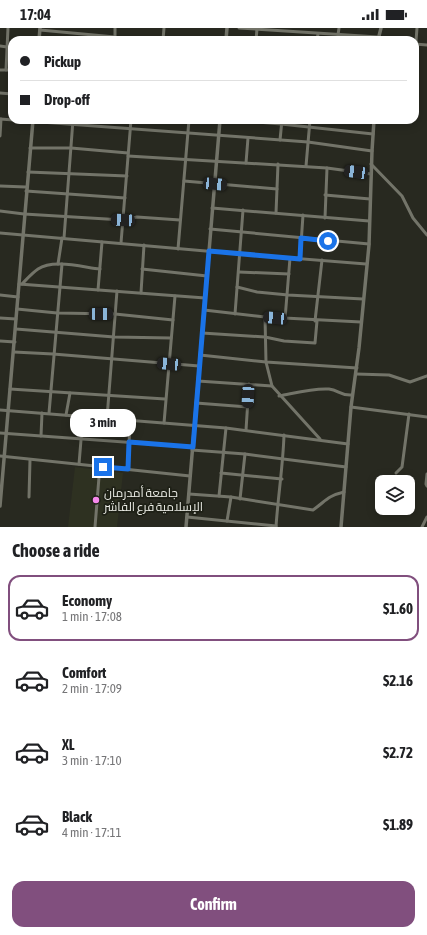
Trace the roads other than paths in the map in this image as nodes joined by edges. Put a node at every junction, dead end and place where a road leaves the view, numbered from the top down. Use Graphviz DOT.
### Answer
graph roads {
  1 [pos="8,28"];
  2 [pos="239,28"];
  3 [pos="315,28"];
  4 [pos="338,28"];
  5 [pos="40,29"];
  6 [pos="254,29"];
  7 [pos="291,30"];
  8 [pos="316,34"];
  9 [pos="338,35"];
  10 [pos="92,36"];
  11 [pos="348,36"];
  12 [pos="0,46"];
  13 [pos="8,46"];
  14 [pos="0,70"];
  15 [pos="6,70"];
  16 [pos="1,119"];
  17 [pos="32,124"];
  18 [pos="73,124"];
  19 [pos="92,124"];
  20 [pos="131,124"];
  21 [pos="189,124"];
  22 [pos="219,124"];
  23 [pos="282,124"];
  24 [pos="293,124"];
  25 [pos="374,124"];
  26 [pos="310,127"];
  27 [pos="131,128"];
  28 [pos="188,133"];
  29 [pos="373,134"];
  30 [pos="218,135"];
  31 [pos="0,136"];
  32 [pos="248,138"];
  33 [pos="280,140"];
  34 [pos="308,142"];
  35 [pos="30,148"];
  36 [pos="71,148"];
  37 [pos="372,151"];
  38 [pos="128,154"];
  39 [pos="186,159"];
  40 [pos="217,161"];
  41 [pos="246,162"];
  42 [pos="278,164"];
  43 [pos="371,164"];
  44 [pos="306,166"];
  45 [pos="328,168"];
  46 [pos="28,172"];
  47 [pos="69,174"];
  48 [pos="371,174"];
  49 [pos="127,176"];
  50 [pos="184,181"];
  51 [pos="215,184"];
  52 [pos="0,186"];
  53 [pos="26,189"];
  54 [pos="277,189"];
  55 [pos="67,195"];
  56 [pos="325,195"];
  57 [pos="125,198"];
  58 [pos="370,199"];
  59 [pos="212,208"];
  60 [pos="243,210"];
  61 [pos="0,211"];
  62 [pos="276,213"];
  63 [pos="24,214"];
  64 [pos="303,216"];
  65 [pos="65,217"];
  66 [pos="325,218"];
  67 [pos="123,220"];
  68 [pos="180,220"];
  69 [pos="369,221"];
  70 [pos="210,230"];
  71 [pos="0,233"];
  72 [pos="242,233"];
  73 [pos="22,235"];
  74 [pos="427,235"];
  75 [pos="63,238"];
  76 [pos="301,238"];
  77 [pos="102,242"];
  78 [pos="121,243"];
  79 [pos="369,244"];
  80 [pos="144,245"];
  81 [pos="178,249"];
  82 [pos="209,251"];
  83 [pos="240,254"];
  84 [pos="290,258"];
  85 [pos="300,259"];
  86 [pos="322,260"];
  87 [pos="58,264"];
  88 [pos="62,264"];
  89 [pos="366,264"];
  90 [pos="100,269"];
  91 [pos="142,269"];
  92 [pos="238,272"];
  93 [pos="289,274"];
  94 [pos="207,276"];
  95 [pos="20,284"];
  96 [pos="60,287"];
  97 [pos="237,287"];
  98 [pos="98,290"];
  99 [pos="117,291"];
  100 [pos="141,293"];
  101 [pos="0,295"];
  102 [pos="175,296"];
  103 [pos="288,296"];
  104 [pos="318,296"];
  105 [pos="18,297"];
  106 [pos="205,298"];
  107 [pos="364,299"];
  108 [pos="17,309"];
  109 [pos="204,310"];
  110 [pos="57,313"];
  111 [pos="115,314"];
  112 [pos="235,314"];
  113 [pos="265,317"];
  114 [pos="0,318"];
  115 [pos="16,319"];
  116 [pos="285,319"];
  117 [pos="173,320"];
  118 [pos="316,321"];
  119 [pos="361,322"];
  120 [pos="16,329"];
  121 [pos="56,333"];
  122 [pos="202,333"];
  123 [pos="114,337"];
  124 [pos="171,338"];
  125 [pos="265,338"];
  126 [pos="0,341"];
  127 [pos="14,342"];
  128 [pos="14,352"];
  129 [pos="53,354"];
  130 [pos="200,355"];
  131 [pos="112,358"];
  132 [pos="266,362"];
  133 [pos="169,364"];
  134 [pos="199,366"];
  135 [pos="356,368"];
  136 [pos="356,374"];
  137 [pos="427,376"];
  138 [pos="198,380"];
  139 [pos="249,384"];
  140 [pos="272,386"];
  141 [pos="10,390"];
  142 [pos="51,392"];
  143 [pos="70,394"];
  144 [pos="352,395"];
  145 [pos="108,396"];
  146 [pos="279,396"];
  147 [pos="165,400"];
  148 [pos="196,403"];
  149 [pos="248,407"];
  150 [pos="351,407"];
  151 [pos="0,410"];
  152 [pos="8,411"];
  153 [pos="42,413"];
  154 [pos="49,413"];
  155 [pos="409,414"];
  156 [pos="66,415"];
  157 [pos="83,416"];
  158 [pos="427,417"];
  159 [pos="107,418"];
  160 [pos="130,420"];
  161 [pos="164,423"];
  162 [pos="194,426"];
  163 [pos="226,428"];
  164 [pos="246,430"];
  165 [pos="0,433"];
  166 [pos="6,434"];
  167 [pos="284,435"];
  168 [pos="41,436"];
  169 [pos="81,439"];
  170 [pos="320,440"];
  171 [pos="129,442"];
  172 [pos="348,444"];
  173 [pos="192,449"];
  174 [pos="223,452"];
  175 [pos="245,454"];
  176 [pos="2,456"];
  177 [pos="284,459"];
  178 [pos="30,460"];
  179 [pos="79,464"];
  180 [pos="346,467"];
  181 [pos="128,469"];
  182 [pos="221,473"];
  183 [pos="396,473"];
  184 [pos="427,474"];
  185 [pos="243,475"];
  186 [pos="190,476"];
  187 [pos="99,477"];
  188 [pos="282,479"];
  189 [pos="1,483"];
  190 [pos="427,486"];
  191 [pos="344,492"];
  192 [pos="189,494"];
  193 [pos="219,496"];
  194 [pos="30,497"];
  195 [pos="231,497"];
  196 [pos="240,499"];
  197 [pos="278,504"];
  198 [pos="0,505"];
  199 [pos="187,517"];
  200 [pos="427,517"];
  201 [pos="227,521"];
  202 [pos="276,526"];
  203 [pos="95,527"];
  204 [pos="186,527"];
  205 [pos="341,527"];
  206 [pos="422,527"];
  1 -- 13 [label="street"];
  2 -- 6 [label="street"];
  3 -- 8 [label="street"];
  4 -- 9 [label="street"];
  5 -- 10 [label="street"];
  6 -- 7 [label="street"];
  7 -- 8 [label="street"];
  8 -- 9 [label="street"];
  9 -- 11 [label="street"];
  12 -- 13 [label="street"];
  13 -- 15 [label="street"];
  14 -- 15 [label="street"];
  16 -- 31 [label="street"];
  17 -- 35 [label="street"];
  18 -- 36 [label="street"];
  19 -- 27 [label="street"];
  20 -- 27 [label="street"];
  21 -- 28 [label="street"];
  22 -- 30 [label="street"];
  23 -- 33 [label="street"];
  24 -- 26 [label="street"];
  25 -- 29 [label="street"];
  26 -- 29 [label="street"];
  26 -- 34 [label="street"];
  27 -- 28 [label="street"];
  27 -- 38 [label="street"];
  28 -- 30 [label="street"];
  28 -- 39 [label="street"];
  29 -- 37 [label="street"];
  30 -- 32 [label="street"];
  30 -- 40 [label="street"];
  32 -- 33 [label="street"];
  32 -- 41 [label="street"];
  33 -- 34 [label="street"];
  34 -- 37 [label="street"];
  34 -- 44 [label="street"];
  35 -- 36 [label="street"];
  35 -- 46 [label="street"];
  36 -- 38 [label="street"];
  36 -- 47 [label="street"];
  37 -- 43 [label="street"];
  38 -- 39 [label="street"];
  38 -- 49 [label="street"];
  39 -- 40 [label="street"];
  39 -- 50 [label="street"];
  40 -- 41 [label="street"];
  40 -- 51 [label="street"];
  41 -- 42 [label="street"];
  42 -- 44 [label="street"];
  42 -- 54 [label="street"];
  43 -- 48 [label="street"];
  43 -- 74 [label="street"];
  44 -- 45 [label="street"];
  45 -- 48 [label="street"];
  45 -- 56 [label="street"];
  46 -- 47 [label="street"];
  46 -- 53 [label="street"];
  47 -- 49 [label="street"];
  47 -- 55 [label="street"];
  48 -- 58 [label="street"];
  49 -- 57 [label="street"];
  50 -- 51 [label="street"];
  50 -- 68 [label="street"];
  51 -- 54 [label="street"];
  51 -- 59 [label="street"];
  52 -- 53 [label="street"];
  53 -- 55 [label="street"];
  53 -- 63 [label="street"];
  54 -- 62 [label="street"];
  55 -- 57 [label="street"];
  55 -- 65 [label="street"];
  56 -- 58 [label="street"];
  56 -- 66 [label="street"];
  57 -- 67 [label="street"];
  58 -- 69 [label="street"];
  59 -- 60 [label="street"];
  59 -- 70 [label="street"];
  60 -- 62 [label="street"];
  60 -- 72 [label="street"];
  61 -- 63 [label="street"];
  62 -- 64 [label="street"];
  63 -- 65 [label="street"];
  63 -- 73 [label="street"];
  64 -- 66 [label="street"];
  64 -- 76 [label="street"];
  65 -- 67 [label="street"];
  65 -- 75 [label="street"];
  66 -- 69 [label="street"];
  67 -- 68 [label="street"];
  67 -- 78 [label="street"];
  68 -- 81 [label="street"];
  69 -- 79 [label="street"];
  70 -- 72 [label="street"];
  70 -- 82 [label="street"];
  71 -- 73 [label="street"];
  72 -- 76 [label="street"];
  72 -- 83 [label="street"];
  73 -- 75 [label="street"];
  73 -- 95 [label="street"];
  75 -- 77 [label="street"];
  75 -- 87 [label="street"];
  76 -- 79 [label="street"];
  76 -- 85 [label="street"];
  77 -- 78 [label="street"];
  77 -- 90 [label="street"];
  78 -- 80 [label="street"];
  79 -- 89 [label="street"];
  80 -- 81 [label="street"];
  80 -- 91 [label="street"];
  81 -- 82 [label="street"];
  82 -- 83 [label="street"];
  82 -- 94 [label="street"];
  83 -- 84 [label="street"];
  83 -- 92 [label="street"];
  84 -- 85 [label="street"];
  84 -- 93 [label="street"];
  85 -- 86 [label="street"];
  86 -- 89 [label="street"];
  86 -- 104 [label="street"];
  87 -- 88 [label="street"];
  87 -- 95 [label="street"];
  88 -- 90 [label="street"];
  88 -- 96 [label="street"];
  89 -- 107 [label="street"];
  90 -- 98 [label="street"];
  91 -- 94 [label="street"];
  91 -- 100 [label="street"];
  92 -- 93 [label="street"];
  92 -- 97 [label="street"];
  93 -- 103 [label="street"];
  94 -- 106 [label="street"];
  95 -- 96 [label="street"];
  95 -- 105 [label="street"];
  96 -- 98 [label="street"];
  96 -- 110 [label="street"];
  97 -- 103 [label="street"];
  97 -- 112 [label="street"];
  98 -- 99 [label="street"];
  99 -- 100 [label="street"];
  99 -- 111 [label="street"];
  100 -- 102 [label="street"];
  101 -- 105 [label="street"];
  102 -- 106 [label="street"];
  102 -- 117 [label="street"];
  103 -- 104 [label="street"];
  103 -- 116 [label="street"];
  104 -- 107 [label="street"];
  104 -- 118 [label="street"];
  105 -- 108 [label="street"];
  106 -- 109 [label="street"];
  107 -- 119 [label="street"];
  108 -- 110 [label="street"];
  108 -- 115 [label="street"];
  109 -- 112 [label="street"];
  109 -- 122 [label="street"];
  110 -- 111 [label="street"];
  110 -- 121 [label="street"];
  111 -- 117 [label="street"];
  111 -- 123 [label="street"];
  112 -- 113 [label="street"];
  113 -- 116 [label="street"];
  113 -- 125 [label="street"];
  114 -- 115 [label="street"];
  115 -- 120 [label="street"];
  116 -- 118 [label="street"];
  117 -- 124 [label="street"];
  118 -- 119 [label="street"];
  118 -- 125 [label="street"];
  119 -- 135 [label="street"];
  120 -- 121 [label="street"];
  120 -- 127 [label="street"];
  121 -- 123 [label="street"];
  121 -- 129 [label="street"];
  122 -- 125 [label="street"];
  122 -- 130 [label="street"];
  123 -- 124 [label="street"];
  123 -- 131 [label="street"];
  124 -- 133 [label="street"];
  125 -- 132 [label="street"];
  126 -- 127 [label="street"];
  127 -- 128 [label="street"];
  128 -- 129 [label="street"];
  128 -- 141 [label="street"];
  129 -- 131 [label="street"];
  129 -- 142 [label="street"];
  130 -- 132 [label="street"];
  130 -- 134 [label="street"];
  131 -- 133 [label="street"];
  131 -- 145 [label="street"];
  132 -- 135 [label="street"];
  132 -- 140 [label="street"];
  133 -- 134 [label="street"];
  133 -- 147 [label="street"];
  134 -- 138 [label="street"];
  135 -- 136 [label="street"];
  136 -- 137 [label="street"];
  136 -- 144 [label="street"];
  138 -- 139 [label="street"];
  138 -- 148 [label="street"];
  139 -- 140 [label="street"];
  139 -- 149 [label="street"];
  140 -- 146 [label="street"];
  141 -- 142 [label="street"];
  141 -- 152 [label="street"];
  142 -- 143 [label="street"];
  142 -- 154 [label="street"];
  143 -- 145 [label="street"];
  143 -- 156 [label="street"];
  144 -- 146 [label="street"];
  144 -- 150 [label="street"];
  145 -- 147 [label="street"];
  145 -- 159 [label="street"];
  146 -- 170 [label="street"];
  147 -- 161 [label="street"];
  148 -- 149 [label="street"];
  148 -- 162 [label="street"];
  149 -- 164 [label="street"];
  150 -- 155 [label="street"];
  150 -- 172 [label="street"];
  151 -- 152 [label="street"];
  152 -- 153 [label="street"];
  152 -- 166 [label="street"];
  153 -- 154 [label="street"];
  153 -- 168 [label="street"];
  154 -- 156 [label="street"];
  155 -- 158 [label="street"];
  155 -- 183 [label="street"];
  156 -- 157 [label="street"];
  157 -- 159 [label="street"];
  157 -- 169 [label="street"];
  159 -- 160 [label="street"];
  160 -- 161 [label="street"];
  160 -- 171 [label="street"];
  161 -- 162 [label="street"];
  162 -- 163 [label="street"];
  162 -- 173 [label="street"];
  163 -- 164 [label="street"];
  163 -- 174 [label="street"];
  164 -- 167 [label="street"];
  165 -- 166 [label="street"];
  166 -- 168 [label="street"];
  166 -- 176 [label="street"];
  167 -- 170 [label="street"];
  167 -- 177 [label="street"];
  168 -- 169 [label="street"];
  169 -- 171 [label="street"];
  169 -- 179 [label="street"];
  170 -- 172 [label="street"];
  171 -- 173 [label="street"];
  171 -- 181 [label="street"];
  172 -- 180 [label="street"];
  173 -- 174 [label="street"];
  173 -- 186 [label="street"];
  174 -- 175 [label="street"];
  174 -- 182 [label="street"];
  175 -- 177 [label="street"];
  175 -- 185 [label="street"];
  176 -- 178 [label="street"];
  176 -- 189 [label="street"];
  177 -- 180 [label="street"];
  177 -- 188 [label="street"];
  178 -- 179 [label="street"];
  178 -- 194 [label="street"];
  179 -- 181 [label="street"];
  180 -- 191 [label="street"];
  181 -- 186 [label="street"];
  182 -- 185 [label="street"];
  182 -- 193 [label="street"];
  184 -- 190 [label="street"];
  185 -- 188 [label="street"];
  185 -- 196 [label="street"];
  186 -- 192 [label="street"];
  187 -- 203 [label="street"];
  188 -- 197 [label="street"];
  189 -- 198 [label="street"];
  191 -- 197 [label="street"];
  191 -- 205 [label="street"];
  192 -- 193 [label="street"];
  192 -- 199 [label="street"];
  193 -- 195 [label="street"];
  195 -- 196 [label="street"];
  195 -- 201 [label="street"];
  196 -- 197 [label="street"];
  197 -- 202 [label="street"];
  199 -- 201 [label="street"];
  199 -- 204 [label="street"];
  200 -- 206 [label="street"];
  201 -- 202 [label="street"];
}
